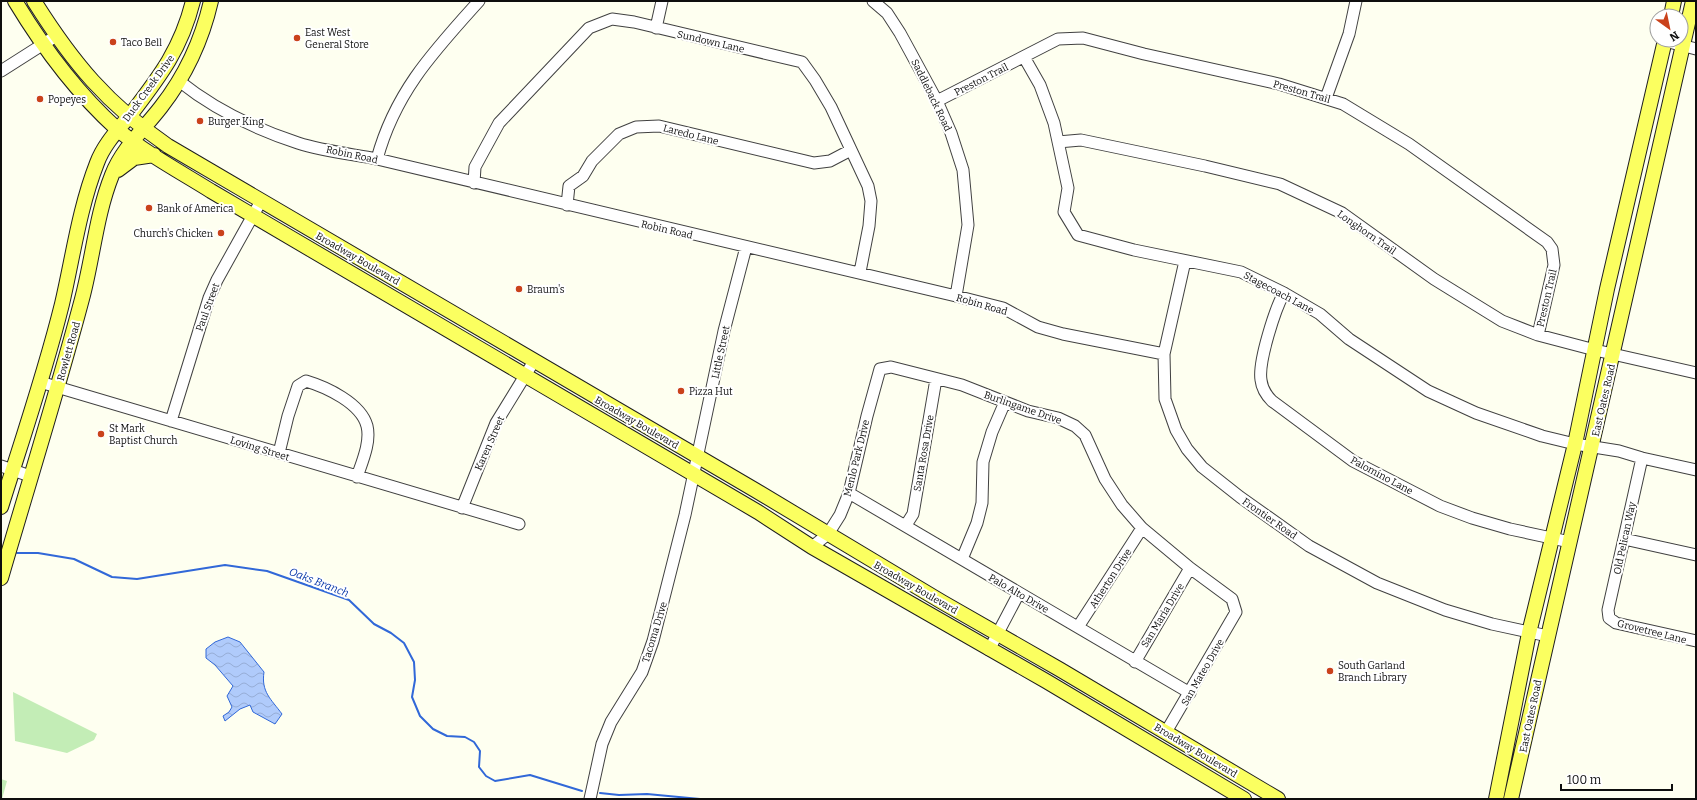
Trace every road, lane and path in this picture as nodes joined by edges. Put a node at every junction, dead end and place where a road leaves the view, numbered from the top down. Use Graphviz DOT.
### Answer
graph roads {
  1 [pos="15,1"];
  2 [pos="34,1"];
  3 [pos="193,1"];
  4 [pos="212,1"];
  5 [pos="480,1"];
  6 [pos="662,1"];
  7 [pos="873,1"];
  8 [pos="1356,1"];
  9 [pos="1693,1"];
  10 [pos="656,28"];
  11 [pos="56,36"];
  12 [pos="42,45"];
  13 [pos="1663,48"];
  14 [pos="1690,48"];
  15 [pos="1024,57"];
  16 [pos="1,71"];
  17 [pos="178,81"];
  18 [pos="1326,98"];
  19 [pos="937,101"];
  20 [pos="98,109"];
  21 [pos="128,117"];
  22 [pos="118,129"];
  23 [pos="143,129"];
  24 [pos="133,141"];
  25 [pos="1058,142"];
  26 [pos="1640,145"];
  27 [pos="1659,149"];
  28 [pos="851,150"];
  29 [pos="101,155"];
  30 [pos="154,155"];
  31 [pos="377,159"];
  32 [pos="112,175"];
  33 [pos="474,183"];
  34 [pos="261,201"];
  35 [pos="567,205"];
  36 [pos="253,216"];
  37 [pos="746,247"];
  38 [pos="357,257"];
  39 [pos="1185,261"];
  40 [pos="68,271"];
  41 [pos="347,272"];
  42 [pos="860,272"];
  43 [pos="87,276"];
  44 [pos="1284,293"];
  45 [pos="956,296"];
  46 [pos="1538,335"];
  47 [pos="1595,350"];
  48 [pos="1164,354"];
  49 [pos="1614,354"];
  50 [pos="534,361"];
  51 [pos="891,367"];
  52 [pos="1696,373"];
  53 [pos="524,376"];
  54 [pos="936,379"];
  55 [pos="40,382"];
  56 [pos="58,387"];
  57 [pos="1005,402"];
  58 [pos="171,421"];
  59 [pos="1575,444"];
  60 [pos="1592,446"];
  61 [pos="279,454"];
  62 [pos="698,457"];
  63 [pos="1642,458"];
  64 [pos="7,468"];
  65 [pos="1696,470"];
  66 [pos="30,476"];
  67 [pos="694,476"];
  68 [pos="357,477"];
  69 [pos="849,493"];
  70 [pos="1,507"];
  71 [pos="462,508"];
  72 [pos="519,524"];
  73 [pos="906,525"];
  74 [pos="1142,528"];
  75 [pos="828,534"];
  76 [pos="1552,538"];
  77 [pos="1624,539"];
  78 [pos="1570,542"];
  79 [pos="812,547"];
  80 [pos="1696,555"];
  81 [pos="962,559"];
  82 [pos="1190,568"];
  83 [pos="1,578"];
  84 [pos="1019,594"];
  85 [pos="1236,612"];
  86 [pos="1609,618"];
  87 [pos="1078,628"];
  88 [pos="1529,633"];
  89 [pos="998,634"];
  90 [pos="1548,636"];
  91 [pos="1696,641"];
  92 [pos="989,650"];
  93 [pos="1134,662"];
  94 [pos="1190,693"];
  95 [pos="1166,732"];
  96 [pos="1502,776"];
  97 [pos="1516,779"];
  98 [pos="590,799"];
  99 [pos="1244,799"];
  100 [pos="1278,799"];
  101 [pos="1496,799"];
  102 [pos="1511,799"];
  1 -- 12 [label="main road, Broadway Boulevard"];
  2 -- 11 [label="main road, Broadway Boulevard"];
  3 -- 21 [label="main road, Duck Creek Drive"];
  4 -- 17 [label="main road, Duck Creek Drive"];
  5 -- 31 [label="street"];
  6 -- 10 [label="street"];
  7 -- 19 [label="street, Saddleback Road"];
  8 -- 18 [label="street"];
  9 -- 14 [label="main road, East Oates Road"];
  10 -- 28 [label="street, Sundown Lane"];
  10 -- 33 [label="street, Sundown Lane"];
  11 -- 12 [label="street"];
  11 -- 21 [label="main road, Broadway Boulevard"];
  12 -- 16 [label="street"];
  12 -- 20 [label="main road, Broadway Boulevard"];
  13 -- 26 [label="main road, East Oates Road"];
  14 -- 27 [label="main road, East Oates Road"];
  15 -- 18 [label="street, Preston Trail"];
  15 -- 19 [label="street, Preston Trail"];
  15 -- 25 [label="street, Stagecoach Lane"];
  17 -- 23 [label="main road, Duck Creek Drive"];
  17 -- 31 [label="street, Robin Road"];
  18 -- 46 [label="street, Preston Trail"];
  19 -- 45 [label="street, Saddleback Road"];
  20 -- 22 [label="main road, Broadway Boulevard"];
  20 -- 29 [label="main road"];
  21 -- 22 [label="main road, Duck Creek Drive"];
  21 -- 23 [label="main road, Broadway Boulevard"];
  22 -- 24 [label="main road, Broadway Boulevard"];
  22 -- 29 [label="main road, Rowlett Road"];
  23 -- 24 [label="main road, Rowlett Road"];
  23 -- 34 [label="main road, Broadway Boulevard"];
  24 -- 30 [label="main road, Broadway Boulevard"];
  24 -- 32 [label="main road, Rowlett Road"];
  25 -- 39 [label="street, Stagecoach Lane"];
  25 -- 46 [label="street, Longhorn Trail"];
  26 -- 27 [label="main road"];
  26 -- 47 [label="main road, East Oates Road"];
  27 -- 49 [label="main road, East Oates Road"];
  28 -- 35 [label="street, Laredo Lane"];
  28 -- 42 [label="street, Sundown Lane"];
  29 -- 40 [label="main road, Rowlett Road"];
  30 -- 32 [label="main road"];
  30 -- 36 [label="main road, Broadway Boulevard"];
  31 -- 33 [label="street, Robin Road"];
  32 -- 43 [label="main road, Rowlett Road"];
  33 -- 35 [label="street, Robin Road"];
  34 -- 36 [label="street, Paul Street"];
  34 -- 38 [label="main road, Broadway Boulevard"];
  35 -- 37 [label="street, Robin Road"];
  36 -- 41 [label="main road, Broadway Boulevard"];
  36 -- 58 [label="street, Paul Street"];
  37 -- 42 [label="street, Robin Road"];
  37 -- 62 [label="street, Little Street"];
  38 -- 41 [label="main road"];
  38 -- 50 [label="main road, Broadway Boulevard"];
  39 -- 44 [label="street, Stagecoach Lane"];
  39 -- 48 [label="street, Frontier Road"];
  40 -- 43 [label="main road"];
  40 -- 55 [label="main road, Rowlett Road"];
  41 -- 53 [label="main road, Broadway Boulevard"];
  42 -- 45 [label="street, Robin Road"];
  43 -- 56 [label="main road, Rowlett Road"];
  44 -- 59 [label="street, Stagecoach Lane"];
  44 -- 76 [label="street, Palomino Lane"];
  45 -- 48 [label="street, Robin Road"];
  46 -- 47 [label="street, Longhorn Trail"];
  47 -- 49 [label="street, Longhorn Trail"];
  47 -- 59 [label="main road, East Oates Road"];
  48 -- 88 [label="street, Frontier Road"];
  49 -- 52 [label="street, Longhorn Trail"];
  49 -- 60 [label="main road, East Oates Road"];
  50 -- 53 [label="street, Karen Street"];
  50 -- 62 [label="main road, Broadway Boulevard"];
  51 -- 54 [label="street, Burlingame Drive"];
  51 -- 69 [label="street, Menlo Park Drive"];
  53 -- 67 [label="main road, Broadway Boulevard"];
  53 -- 71 [label="street, Karen Street"];
  54 -- 57 [label="street, Burlingame Drive"];
  54 -- 73 [label="street, Santa Rosa Drive"];
  55 -- 56 [label="street, Loving Street"];
  55 -- 64 [label="main road, Rowlett Road"];
  56 -- 58 [label="street, Loving Street"];
  56 -- 66 [label="main road, Rowlett Road"];
  57 -- 74 [label="street, Burlingame Drive"];
  57 -- 81 [label="street"];
  58 -- 61 [label="street, Loving Street"];
  59 -- 60 [label="street, Stagecoach Lane"];
  59 -- 76 [label="main road, East Oates Road"];
  60 -- 63 [label="street, Stagecoach Lane"];
  60 -- 78 [label="main road, East Oates Road"];
  61 -- 68 [label="street, Loving Street"];
  61 -- 68 [label="street"];
  62 -- 67 [label="street, Tacoma Drive"];
  62 -- 75 [label="main road, Broadway Boulevard"];
  63 -- 65 [label="street, Stagecoach Lane"];
  63 -- 77 [label="street, Old Pelican Way"];
  64 -- 66 [label="street"];
  64 -- 70 [label="main road, Rowlett Road"];
  66 -- 83 [label="main road, Rowlett Road"];
  67 -- 79 [label="main road, Broadway Boulevard"];
  67 -- 98 [label="street, Tacoma Drive"];
  68 -- 71 [label="street, Loving Street"];
  69 -- 73 [label="street, Palo Alto Drive"];
  69 -- 75 [label="street, Menlo Park Drive"];
  71 -- 72 [label="street, Loving Street"];
  73 -- 81 [label="street, Palo Alto Drive"];
  74 -- 82 [label="street, Burlingame Drive"];
  74 -- 87 [label="street, Atherton Drive"];
  75 -- 79 [label="street, Menlo Park Drive"];
  75 -- 89 [label="main road, Broadway Boulevard"];
  76 -- 78 [label="street, Palomino Lane"];
  76 -- 88 [label="main road, East Oates Road"];
  77 -- 80 [label="street"];
  77 -- 86 [label="street, Old Pelican Way"];
  78 -- 90 [label="main road, East Oates Road"];
  79 -- 92 [label="main road, Broadway Boulevard"];
  81 -- 84 [label="street, Palo Alto Drive"];
  82 -- 85 [label="street, Burlingame Drive"];
  82 -- 93 [label="street, San Maria Drive"];
  84 -- 87 [label="street, Palo Alto Drive"];
  84 -- 89 [label="street"];
  85 -- 94 [label="street, San Mateo Drive"];
  86 -- 91 [label="street, Grovetree Lane"];
  87 -- 93 [label="street, Palo Alto Drive"];
  88 -- 90 [label="street, Frontier Road"];
  88 -- 96 [label="main road, East Oates Road"];
  89 -- 92 [label="street"];
  89 -- 95 [label="main road, Broadway Boulevard"];
  90 -- 97 [label="main road, East Oates Road"];
  92 -- 99 [label="main road, Broadway Boulevard"];
  93 -- 94 [label="street, Palo Alto Drive"];
  94 -- 95 [label="street, San Mateo Drive"];
  95 -- 100 [label="main road, Broadway Boulevard"];
  96 -- 97 [label="main road"];
  96 -- 101 [label="main road, East Oates Road"];
  97 -- 102 [label="main road, East Oates Road"];
}
